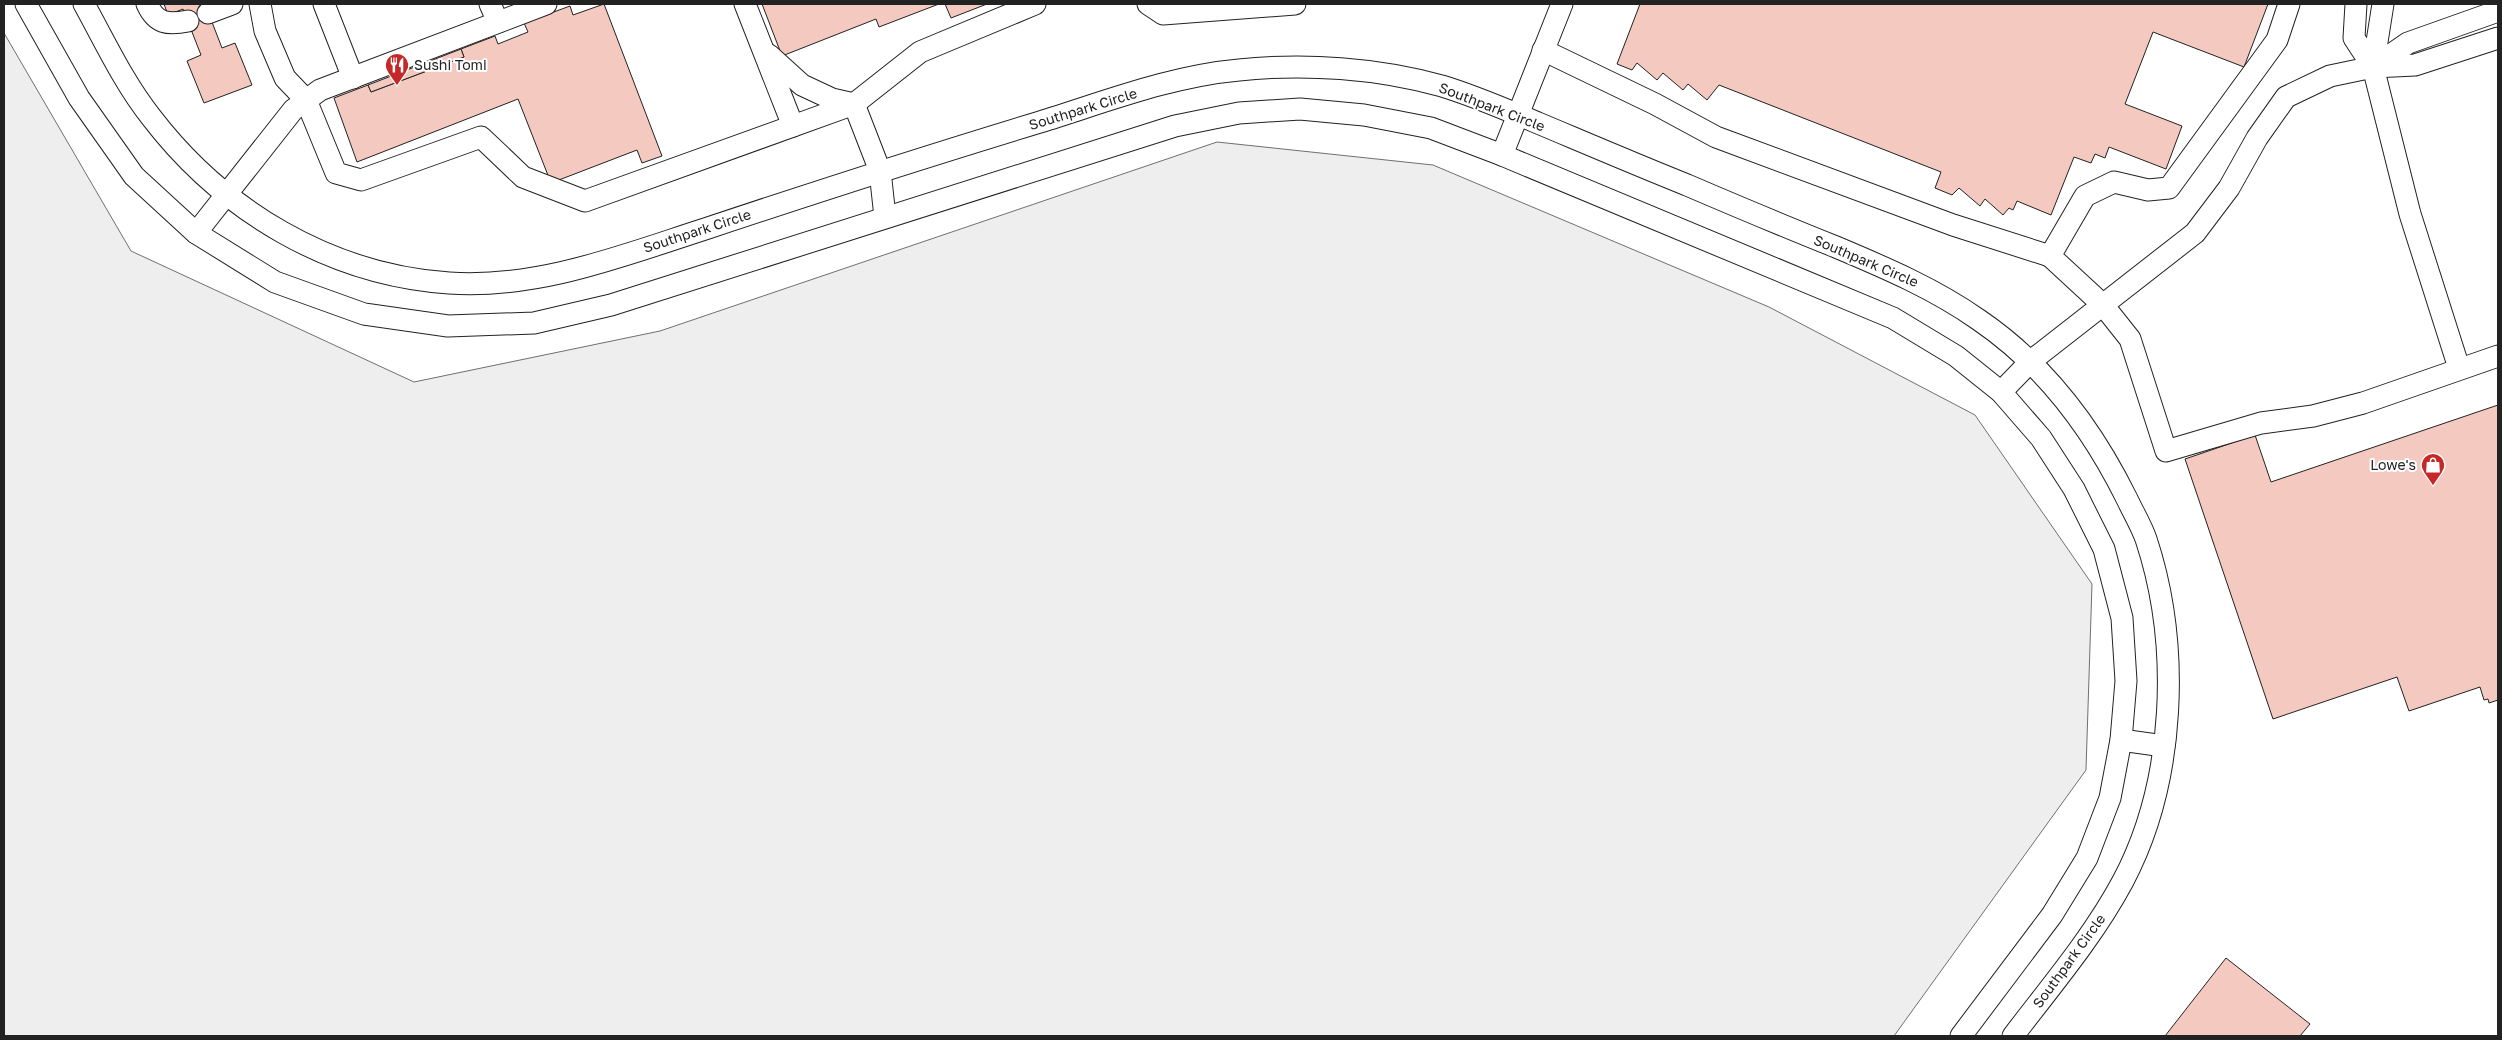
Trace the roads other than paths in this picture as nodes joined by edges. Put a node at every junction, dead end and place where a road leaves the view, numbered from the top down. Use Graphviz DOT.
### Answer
graph roads {
  1 [pos="26,4"];
  2 [pos="84,4"];
  3 [pos="147,4"];
  4 [pos="232,4"];
  5 [pos="260,4"];
  6 [pos="324,4"];
  7 [pos="546,4"];
  8 [pos="745,4"];
  9 [pos="1034,4"];
  10 [pos="1148,4"];
  11 [pos="1295,4"];
  12 [pos="1562,4"];
  13 [pos="2289,4"];
  14 [pos="2356,4"];
  15 [pos="2383,4"];
  16 [pos="2498,10"];
  17 [pos="208,13"];
  18 [pos="494,13"];
  19 [pos="188,21"];
  20 [pos="2498,38"];
  21 [pos="1543,50"];
  22 [pos="766,52"];
  23 [pos="2373,67"];
  24 [pos="353,78"];
  25 [pos="306,100"];
  26 [pos="854,104"];
  27 [pos="1518,115"];
  28 [pos="794,126"];
  29 [pos="1502,155"];
  30 [pos="880,171"];
  31 [pos="226,195"];
  32 [pos="886,217"];
  33 [pos="196,233"];
  34 [pos="2050,256"];
  35 [pos="2103,305"];
  36 [pos="2498,356"];
  37 [pos="2031,361"];
  38 [pos="2459,368"];
  39 [pos="2001,392"];
  40 [pos="2121,740"];
  41 [pos="2164,746"];
  42 [pos="1961,1036"];
  43 [pos="2013,1036"];
  1 -- 33 [label="street"];
  2 -- 31 [label="street, Southpark Circle"];
  3 -- 19 [label="street"];
  4 -- 17 [label="street"];
  5 -- 25 [label="street"];
  6 -- 24 [label="street"];
  7 -- 18 [label="street"];
  8 -- 22 [label="street"];
  9 -- 26 [label="street"];
  10 -- 11 [label="street"];
  12 -- 21 [label="street"];
  13 -- 34 [label="street"];
  14 -- 23 [label="street"];
  15 -- 23 [label="street"];
  16 -- 23 [label="street"];
  18 -- 24 [label="street"];
  20 -- 23 [label="street"];
  21 -- 27 [label="street"];
  21 -- 34 [label="street"];
  22 -- 26 [label="street"];
  22 -- 28 [label="street"];
  23 -- 35 [label="street"];
  23 -- 38 [label="street"];
  24 -- 25 [label="street"];
  25 -- 28 [label="street"];
  25 -- 31 [label="street"];
  26 -- 28 [label="street"];
  26 -- 30 [label="street"];
  27 -- 29 [label="street"];
  27 -- 30 [label="street, Southpark Circle"];
  27 -- 37 [label="street, Southpark Circle"];
  29 -- 32 [label="street"];
  29 -- 39 [label="street"];
  30 -- 31 [label="street, Southpark Circle"];
  30 -- 32 [label="street"];
  31 -- 33 [label="street"];
  32 -- 33 [label="street"];
  34 -- 35 [label="street"];
  35 -- 37 [label="street"];
  35 -- 38 [label="street"];
  36 -- 38 [label="street"];
  37 -- 39 [label="street"];
  37 -- 41 [label="street, Southpark Circle"];
  39 -- 40 [label="street"];
  40 -- 41 [label="street"];
  40 -- 42 [label="street"];
  41 -- 43 [label="street, Southpark Circle"];
}
